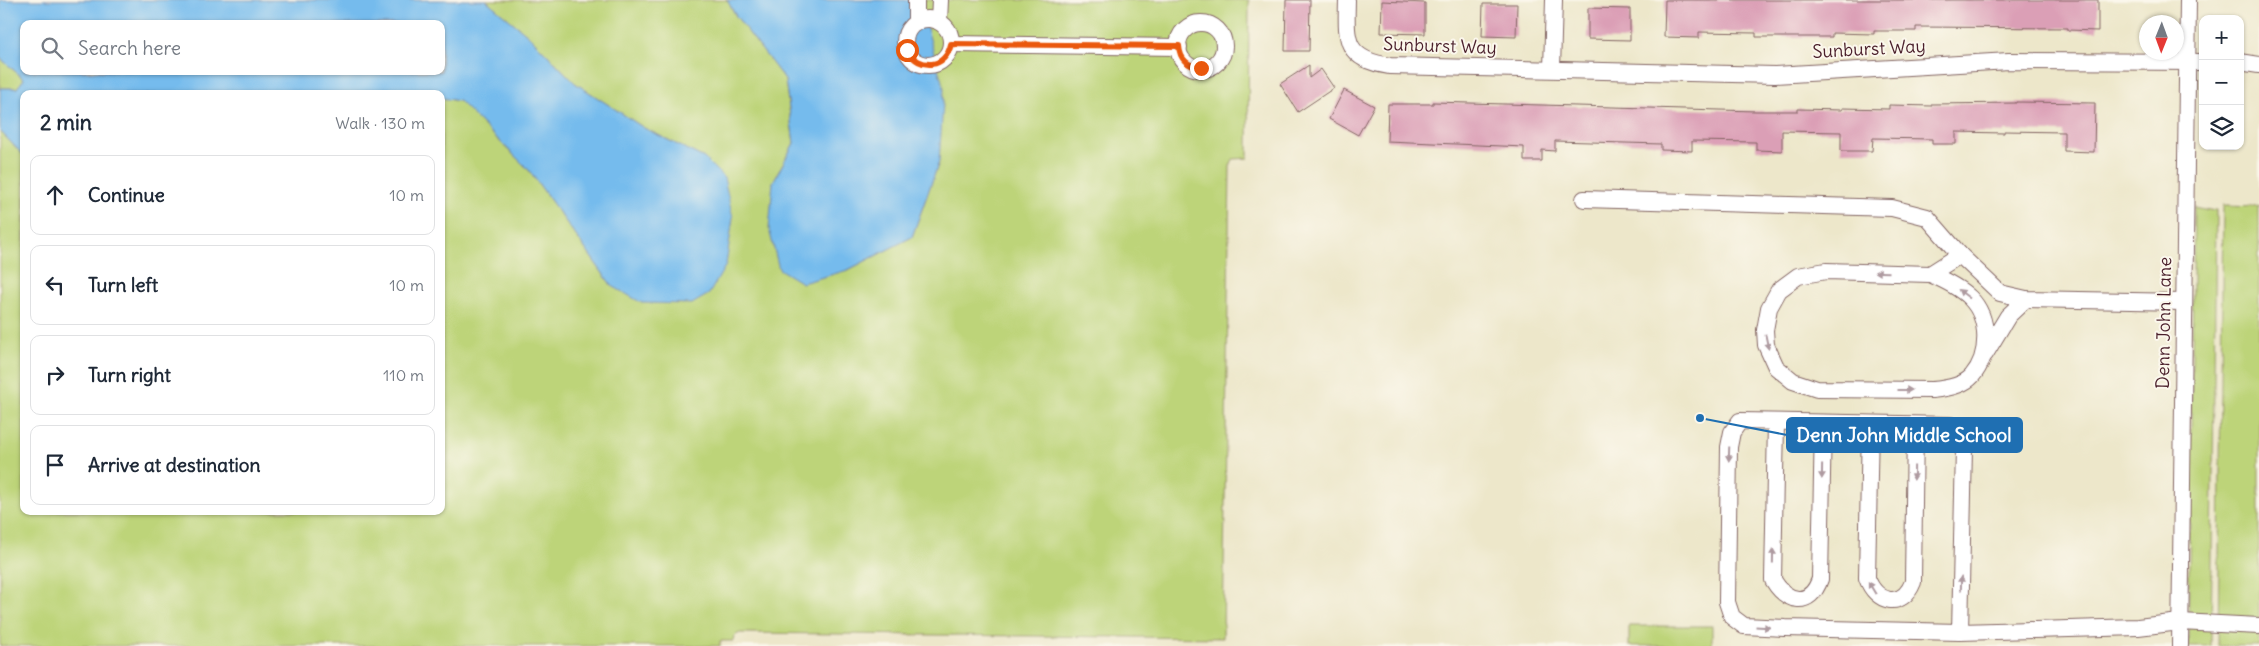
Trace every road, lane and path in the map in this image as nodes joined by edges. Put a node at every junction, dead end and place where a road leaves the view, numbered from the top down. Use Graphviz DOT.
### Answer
graph roads {
  1 [pos="916,0"];
  2 [pos="940,0"];
  3 [pos="1347,0"];
  4 [pos="1554,0"];
  5 [pos="2188,0"];
  6 [pos="939,22"];
  7 [pos="916,23"];
  8 [pos="951,44"];
  9 [pos="1179,46"];
  10 [pos="2195,62"];
  11 [pos="2244,63"];
  12 [pos="2259,65"];
  13 [pos="1552,69"];
  14 [pos="1584,199"];
  15 [pos="1960,255"];
  16 [pos="1930,274"];
  17 [pos="2026,299"];
  18 [pos="2184,302"];
  19 [pos="1983,358"];
  20 [pos="1776,422"];
  21 [pos="1822,423"];
  22 [pos="1870,424"];
  23 [pos="1915,425"];
  24 [pos="2180,622"];
  25 [pos="2259,626"];
  26 [pos="1960,632"];
  27 [pos="2180,646"];
  1 -- 7 [label="street"];
  2 -- 6 [label="street"];
  3 -- 13 [label="street, Sunburst Way"];
  4 -- 13 [label="street"];
  5 -- 10 [label="street, Denn John Lane"];
  6 -- 7 [label="street"];
  6 -- 8 [label="street"];
  7 -- 8 [label="street"];
  8 -- 9 [label="street"];
  10 -- 13 [label="street, Sunburst Way"];
  10 -- 18 [label="street, Denn John Lane"];
  11 -- 12 [label="street"];
  14 -- 15 [label="street"];
  15 -- 16 [label="street"];
  15 -- 17 [label="street"];
  19 -- 16 [label="street, one-way"];
  16 -- 19 [label="street, one-way"];
  17 -- 18 [label="street"];
  17 -- 19 [label="street"];
  18 -- 24 [label="street, Denn John Lane"];
  20 -- 21 [label="street"];
  21 -- 20 [label="street, one-way"];
  20 -- 26 [label="street, one-way"];
  21 -- 22 [label="street"];
  22 -- 23 [label="street"];
  23 -- 22 [label="street, one-way"];
  26 -- 23 [label="street, one-way"];
  24 -- 25 [label="street"];
  24 -- 26 [label="street"];
  24 -- 27 [label="street, Denn John Lane"];
}
